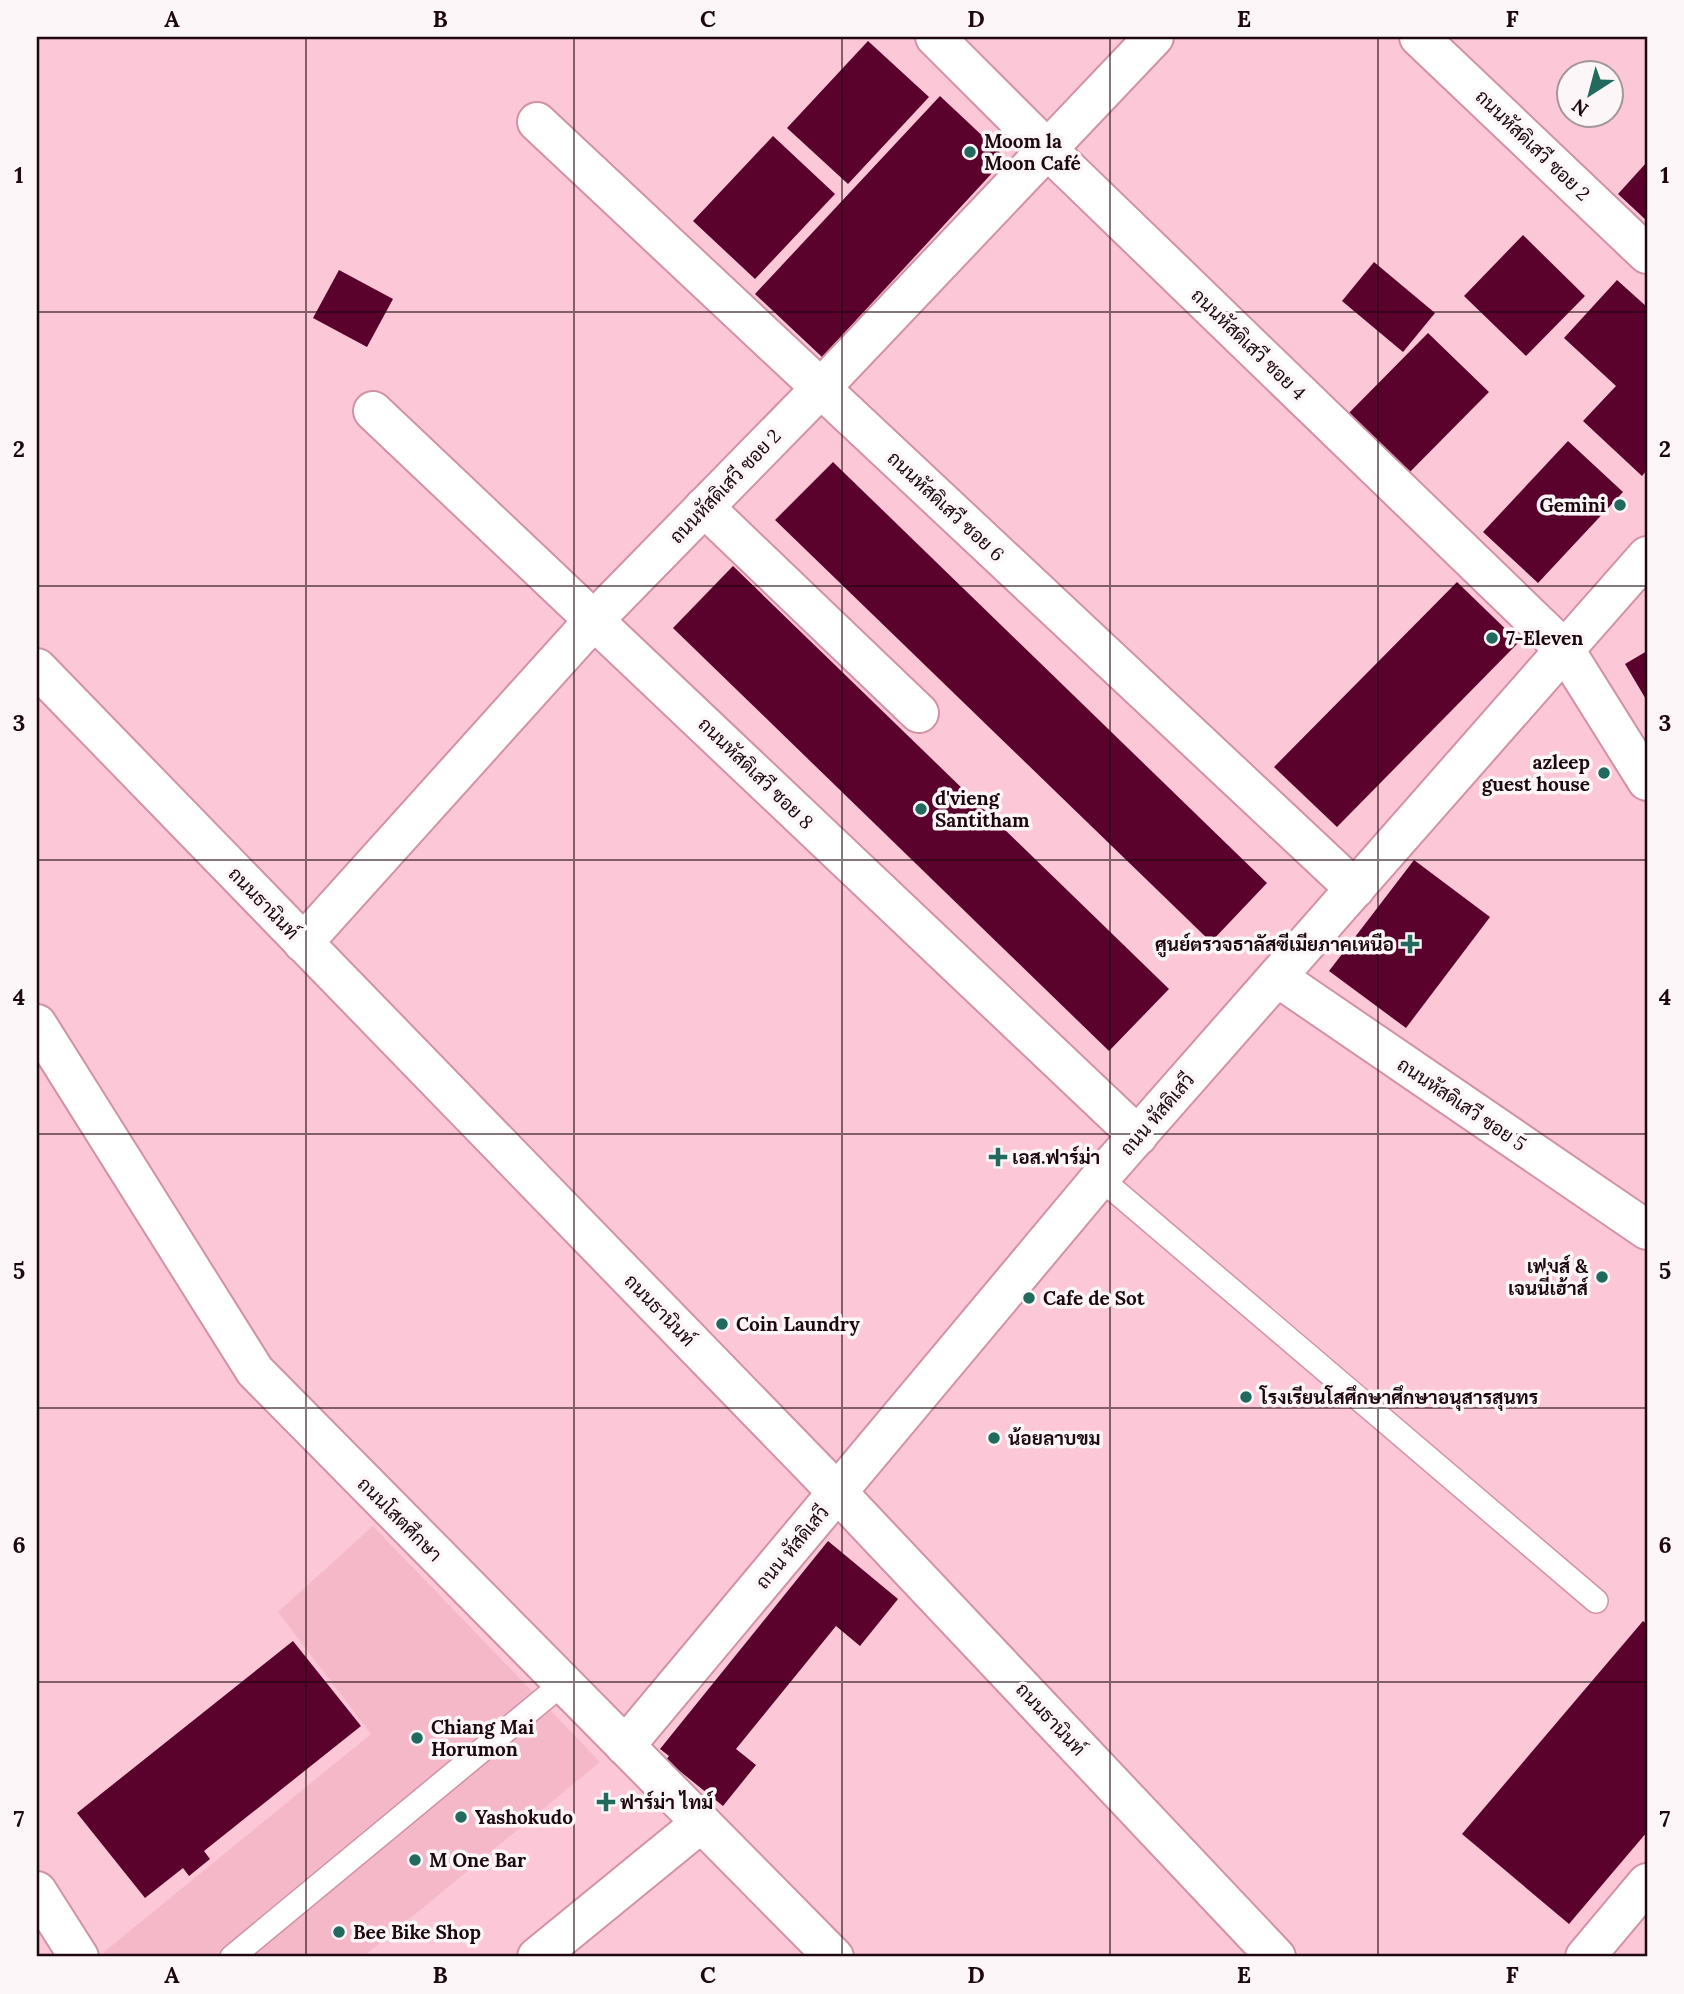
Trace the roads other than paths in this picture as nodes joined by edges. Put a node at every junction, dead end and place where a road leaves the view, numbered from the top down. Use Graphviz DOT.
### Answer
graph roads {
  1 [pos="935,37"];
  2 [pos="1154,37"];
  3 [pos="1428,40"];
  4 [pos="537,122"];
  5 [pos="1046,148"];
  6 [pos="1647,254"];
  7 [pos="821,388"];
  8 [pos="373,411"];
  9 [pos="704,507"];
  10 [pos="1647,556"];
  11 [pos="594,620"];
  12 [pos="1565,650"];
  13 [pos="37,668"];
  14 [pos="919,713"];
  15 [pos="1647,781"];
  16 [pos="1354,889"];
  17 [pos="303,943"];
  18 [pos="1277,977"];
  19 [pos="37,1024"];
  20 [pos="1138,1136"];
  21 [pos="1100,1178"];
  22 [pos="1647,1230"];
  23 [pos="838,1493"];
  24 [pos="1596,1601"];
  25 [pos="562,1684"];
  26 [pos="625,1746"];
  27 [pos="701,1823"];
  28 [pos="1647,1883"];
  29 [pos="37,1891"];
  30 [pos="79,1957"];
  31 [pos="232,1957"];
  32 [pos="537,1957"];
  33 [pos="834,1957"];
  34 [pos="1276,1957"];
  35 [pos="1586,1957"];
  1 -- 5 [label="street, ถนนหัสดิเสวี ซอย 4"];
  2 -- 5 [label="street, ถนนหัสดิเสวี ซอย 2"];
  3 -- 6 [label="street, ถนนหัสดิเสวี ซอย 2"];
  4 -- 7 [label="street, ถนนหัสดิเสวี ซอย 6"];
  5 -- 7 [label="street, ถนนหัสดิเสวี ซอย 2"];
  5 -- 12 [label="street, ถนนหัสดิเสวี ซอย 4"];
  7 -- 9 [label="street, ถนนหัสดิเสวี ซอย 2"];
  7 -- 16 [label="street, ถนนหัสดิเสวี ซอย 6"];
  8 -- 11 [label="street, ถนนหัสดิเสวี ซอย 8"];
  9 -- 11 [label="street, ถนนหัสดิเสวี ซอย 2"];
  9 -- 14 [label="street"];
  10 -- 12 [label="street, ถนน หัสดิเสวี"];
  11 -- 17 [label="street, ถนนหัสดิเสวี ซอย 2"];
  11 -- 20 [label="street, ถนนหัสดิเสวี ซอย 8"];
  12 -- 15 [label="street, ถนนหัสดิเสวี ซอย 4"];
  12 -- 16 [label="street, ถนน หัสดิเสวี"];
  13 -- 17 [label="street, ถนนธานินท์"];
  16 -- 18 [label="street, ถนน หัสดิเสวี"];
  17 -- 23 [label="street, ถนนธานินท์"];
  18 -- 20 [label="street, ถนน หัสดิเสวี"];
  18 -- 22 [label="street, ถนนหัสดิเสวี ซอย 5"];
  19 -- 25 [label="street, ถนนโสตศึกษา"];
  20 -- 21 [label="street, ถนน หัสดิเสวี"];
  21 -- 23 [label="street, ถนน หัสดิเสวี"];
  21 -- 24 [label="lane"];
  23 -- 26 [label="street, ถนน หัสดิเสวี"];
  23 -- 34 [label="street, ถนนธานินท์"];
  25 -- 26 [label="street, ถนนโสตศึกษา"];
  25 -- 31 [label="lane"];
  26 -- 27 [label="street, ถนนโสตศึกษา"];
  27 -- 32 [label="street"];
  27 -- 33 [label="street, ถนนโสตศึกษา"];
  28 -- 35 [label="street"];
  29 -- 30 [label="street"];
}
